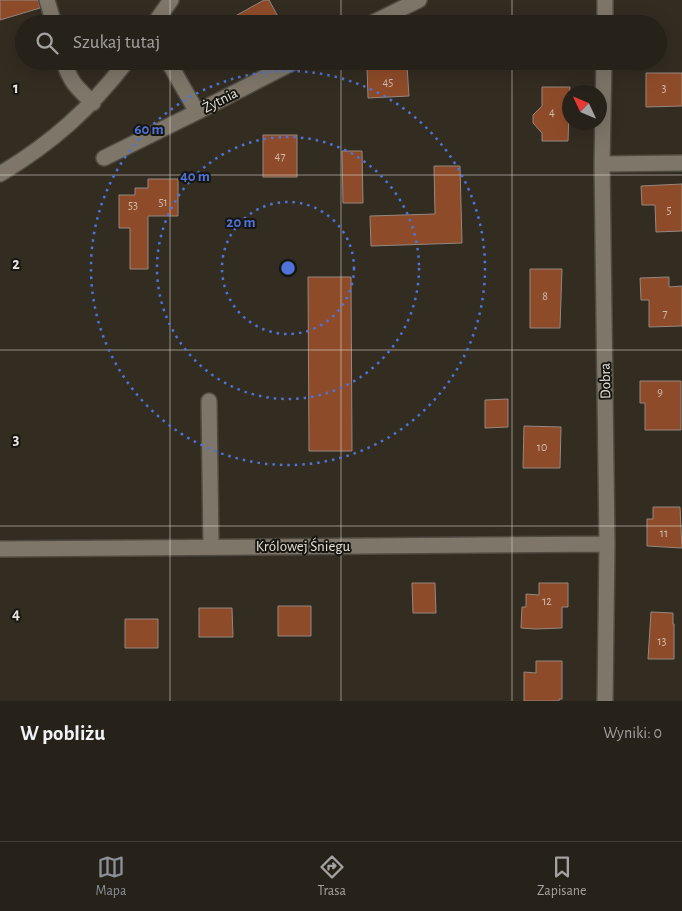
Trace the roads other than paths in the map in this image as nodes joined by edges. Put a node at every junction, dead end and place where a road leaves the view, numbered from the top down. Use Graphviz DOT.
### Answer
graph roads {
  1 [pos="47,0"];
  2 [pos="171,0"];
  3 [pos="419,0"];
  4 [pos="605,0"];
  5 [pos="51,15"];
  6 [pos="160,15"];
  7 [pos="388,15"];
  8 [pos="605,15"];
  9 [pos="66,70"];
  10 [pos="120,70"];
  11 [pos="173,70"];
  12 [pos="279,70"];
  13 [pos="604,70"];
  14 [pos="93,103"];
  15 [pos="197,112"];
  16 [pos="104,158"];
  17 [pos="682,163"];
  18 [pos="602,164"];
  19 [pos="0,174"];
  20 [pos="209,401"];
  21 [pos="607,544"];
  22 [pos="211,547"];
  23 [pos="0,549"];
  24 [pos="605,701"];
  1 -- 5 [label="street"];
  2 -- 6 [label="street"];
  3 -- 7 [label="street"];
  4 -- 8 [label="street"];
  9 -- 14 [label="street"];
  10 -- 14 [label="street"];
  11 -- 15 [label="street, Żytnia"];
  12 -- 15 [label="street, Żytnia"];
  13 -- 18 [label="street, Dobra"];
  14 -- 19 [label="street"];
  15 -- 16 [label="street"];
  17 -- 18 [label="street"];
  18 -- 21 [label="street, Dobra"];
  20 -- 22 [label="street"];
  21 -- 22 [label="street, Królowej Śniegu"];
  21 -- 24 [label="street, Dobra"];
  22 -- 23 [label="street, Królowej Śniegu"];
}
